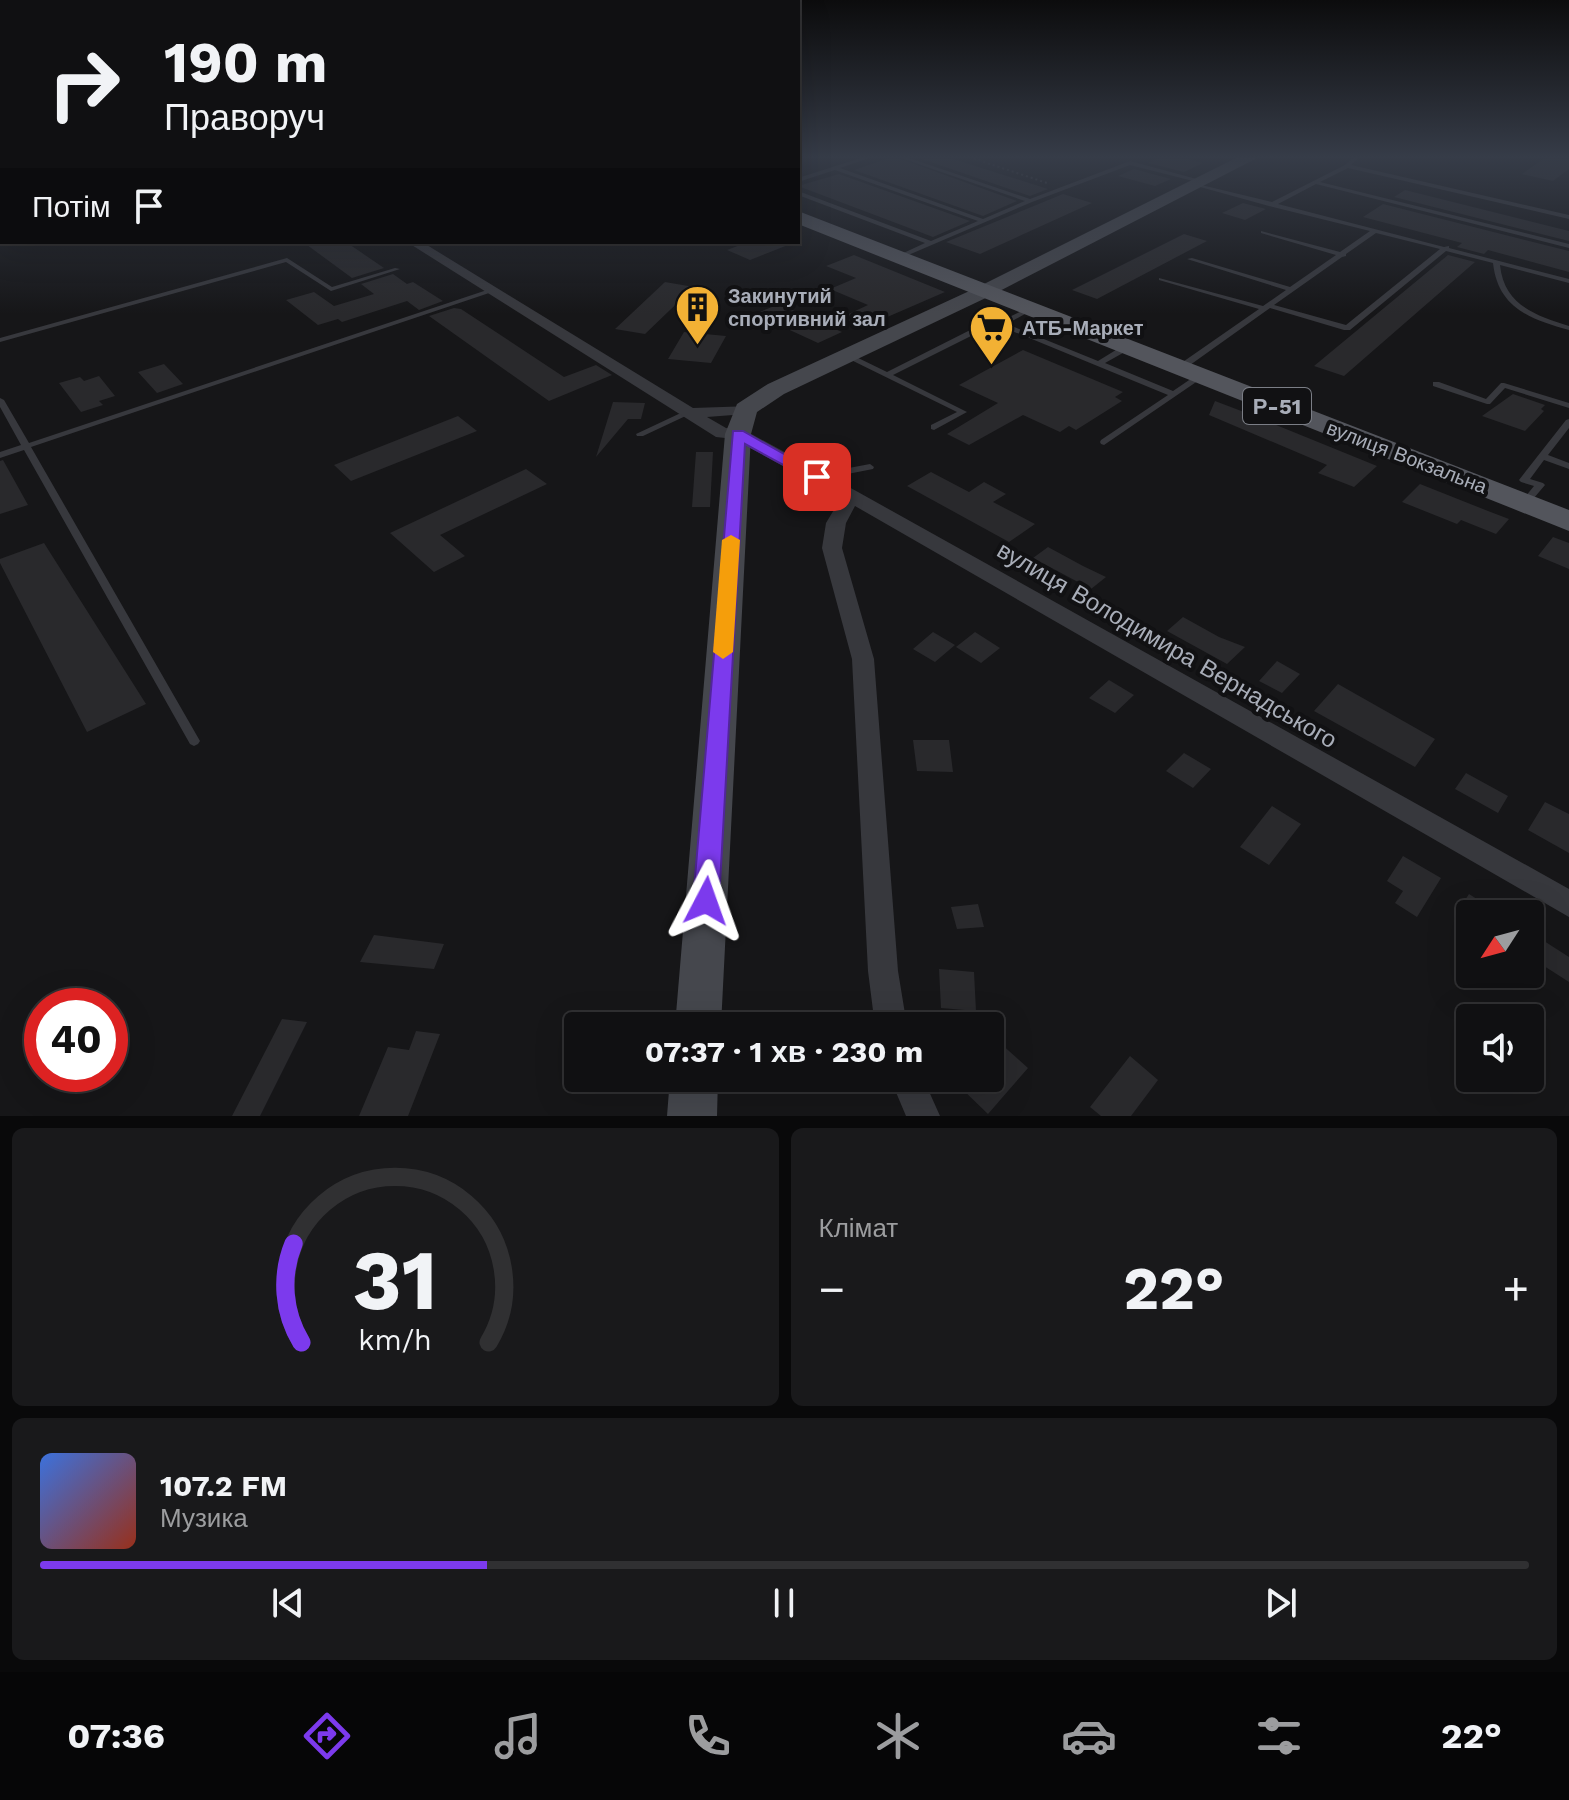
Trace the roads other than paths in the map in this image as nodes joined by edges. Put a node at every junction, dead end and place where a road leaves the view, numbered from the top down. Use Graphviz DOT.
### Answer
graph roads {
  1 [pos="840,209"];
  2 [pos="949,209"];
  3 [pos="1011,209"];
  4 [pos="1147,209"];
  5 [pos="1286,209"];
  6 [pos="1422,209"];
  7 [pos="1535,209"];
  8 [pos="1569,217"];
  9 [pos="800,218"];
  10 [pos="983,221"];
  11 [pos="1263,232"];
  12 [pos="1373,232"];
  13 [pos="930,243"];
  14 [pos="416,244"];
  15 [pos="1569,246"];
  16 [pos="1447,247"];
  17 [pos="1344,255"];
  18 [pos="899,257"];
  19 [pos="1190,259"];
  20 [pos="1496,262"];
  21 [pos="397,269"];
  22 [pos="1161,279"];
  23 [pos="1569,281"];
  24 [pos="493,290"];
  25 [pos="1291,290"];
  26 [pos="985,291"];
  27 [pos="1267,308"];
  28 [pos="1030,309"];
  29 [pos="1001,324"];
  30 [pos="1569,328"];
  31 [pos="0,340"];
  32 [pos="1127,347"];
  33 [pos="847,356"];
  34 [pos="1098,364"];
  35 [pos="887,375"];
  36 [pos="1185,379"];
  37 [pos="1436,384"];
  38 [pos="0,400"];
  39 [pos="1569,406"];
  40 [pos="688,413"];
  41 [pos="742,422"];
  42 [pos="1569,422"];
  43 [pos="934,427"];
  44 [pos="640,434"];
  45 [pos="1104,442"];
  46 [pos="27,446"];
  47 [pos="0,455"];
  48 [pos="1543,456"];
  49 [pos="1569,466"];
  50 [pos="870,467"];
  51 [pos="817,477"];
  52 [pos="851,496"];
  53 [pos="1525,503"];
  54 [pos="1569,521"];
  55 [pos="194,741"];
  56 [pos="1569,904"];
  57 [pos="699,1012"];
  58 [pos="889,1012"];
  59 [pos="693,1092"];
  60 [pos="912,1092"];
  61 [pos="692,1116"];
  62 [pos="923,1116"];
  1 -- 13 [label="lane"];
  2 -- 10 [label="lane"];
  3 -- 10 [label="lane"];
  4 -- 26 [label="street"];
  5 -- 12 [label="lane"];
  6 -- 15 [label="lane"];
  7 -- 8 [label="lane"];
  9 -- 18 [label="main road, вулиця Вокзальна / Р-51"];
  10 -- 13 [label="lane"];
  11 -- 17 [label="lane"];
  12 -- 16 [label="lane"];
  12 -- 17 [label="lane"];
  13 -- 18 [label="lane"];
  14 -- 24 [label="street, вулиця Володимира Вернадського"];
  16 -- 20 [label="lane"];
  16 -- 27 [label="lane"];
  17 -- 25 [label="lane"];
  18 -- 26 [label="main road, вулиця Вокзальна / Р-51"];
  19 -- 25 [label="lane"];
  20 -- 23 [label="lane"];
  20 -- 30 [label="lane"];
  21 -- 31 [label="lane"];
  22 -- 27 [label="lane"];
  24 -- 40 [label="street, вулиця Володимира Вернадського"];
  24 -- 46 [label="lane"];
  25 -- 27 [label="lane"];
  26 -- 28 [label="main road, вулиця Вокзальна / Р-51"];
  26 -- 33 [label="street"];
  27 -- 36 [label="lane"];
  28 -- 29 [label="lane"];
  28 -- 32 [label="main road, вулиця Вокзальна / Р-51"];
  29 -- 34 [label="lane"];
  29 -- 35 [label="lane"];
  32 -- 34 [label="lane"];
  32 -- 36 [label="main road, вулиця Вокзальна / Р-51"];
  33 -- 35 [label="lane"];
  33 -- 41 [label="street"];
  34 -- 36 [label="lane"];
  35 -- 43 [label="lane"];
  36 -- 45 [label="lane"];
  36 -- 53 [label="main road, вулиця Вокзальна / Р-51"];
  37 -- 39 [label="lane"];
  38 -- 46 [label="lane"];
  40 -- 41 [label="street"];
  40 -- 41 [label="street, вулиця Володимира Вернадського"];
  40 -- 44 [label="lane"];
  41 -- 51 [label="street, вулиця Володимира Вернадського"];
  41 -- 57 [label="street"];
  42 -- 48 [label="lane"];
  46 -- 47 [label="lane"];
  46 -- 55 [label="lane"];
  48 -- 49 [label="lane"];
  48 -- 53 [label="lane"];
  50 -- 51 [label="lane"];
  51 -- 52 [label="street, вулиця Володимира Вернадського"];
  52 -- 56 [label="street, вулиця Володимира Вернадського"];
  52 -- 58 [label="street"];
  53 -- 54 [label="main road, вулиця Вокзальна / Р-51"];
  59 -- 61 [label="street"];
  60 -- 62 [label="street"];
}
